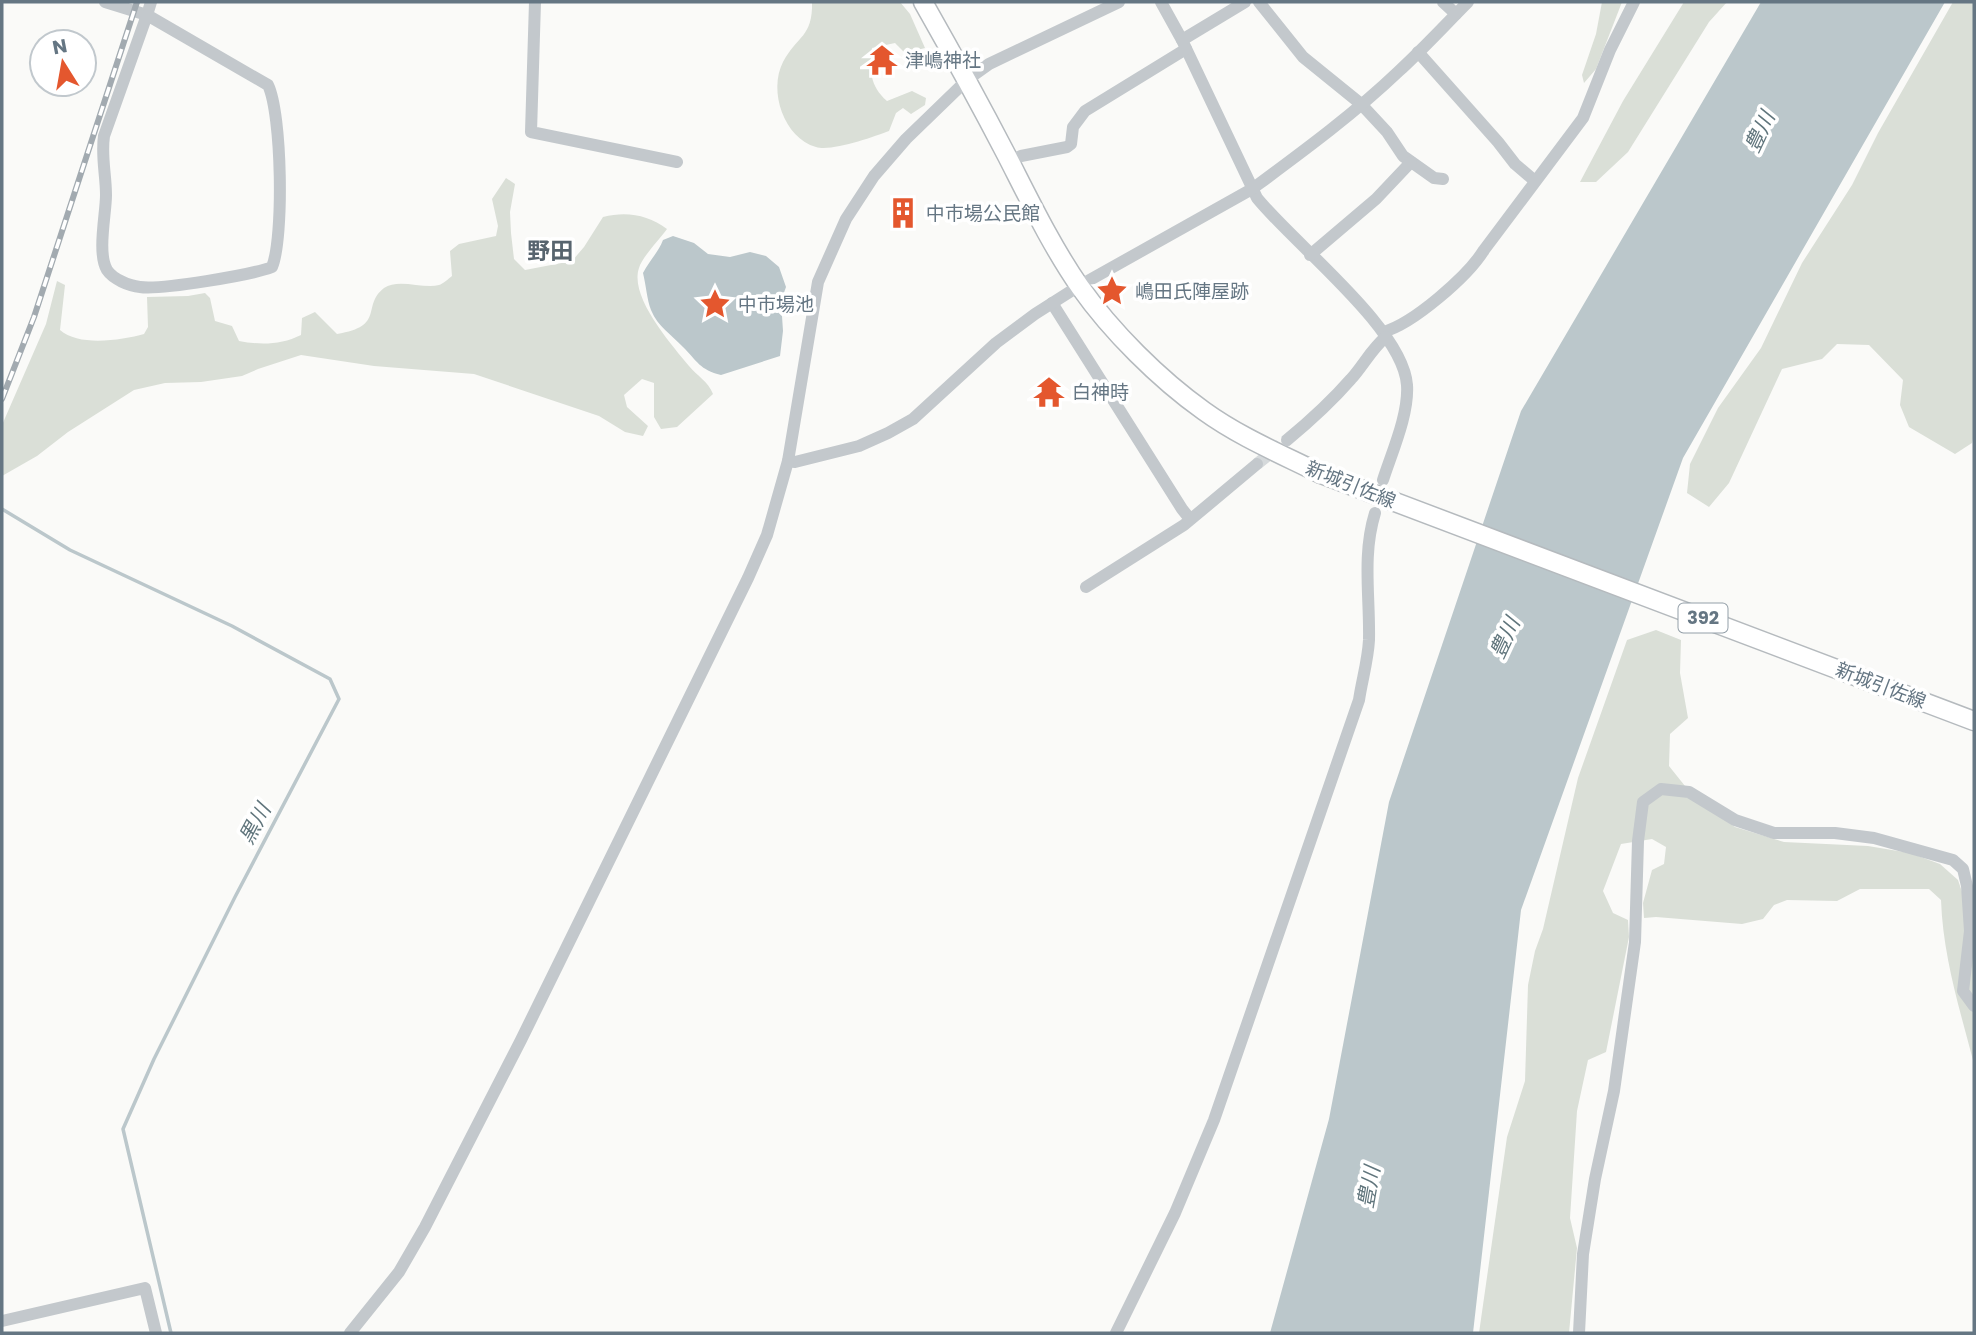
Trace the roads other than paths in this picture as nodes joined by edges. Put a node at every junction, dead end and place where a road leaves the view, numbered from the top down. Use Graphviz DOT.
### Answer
graph roads {
  1 [pos="105,2"];
  2 [pos="151,2"];
  3 [pos="535,2"];
  4 [pos="923,2"];
  5 [pos="1119,2"];
  6 [pos="1161,2"];
  7 [pos="1245,2"];
  8 [pos="1259,2"];
  9 [pos="1443,2"];
  10 [pos="1468,2"];
  11 [pos="1634,2"];
  12 [pos="122,4"];
  13 [pos="1456,14"];
  14 [pos="147,15"];
  15 [pos="1184,44"];
  16 [pos="1418,52"];
  17 [pos="968,79"];
  18 [pos="1361,104"];
  19 [pos="677,162"];
  20 [pos="1010,162"];
  21 [pos="1411,162"];
  22 [pos="1443,179"];
  23 [pos="1535,181"];
  24 [pos="1252,189"];
  25 [pos="1311,255"];
  26 [pos="1079,286"];
  27 [pos="1052,303"];
  28 [pos="1385,335"];
  29 [pos="1287,440"];
  30 [pos="788,461"];
  31 [pos="1257,464"];
  32 [pos="1383,480"];
  33 [pos="1375,513"];
  34 [pos="1190,519"];
  35 [pos="1086,587"];
  36 [pos="1974,721"];
  37 [pos="1974,1006"];
  38 [pos="2,1321"];
  39 [pos="156,1333"];
  40 [pos="350,1333"];
  41 [pos="1116,1333"];
  42 [pos="1578,1333"];
  1 -- 12 [label="street"];
  2 -- 14 [label="street"];
  3 -- 19 [label="street"];
  4 -- 17 [label="main road, 新城引佐線 / 392"];
  5 -- 17 [label="street"];
  6 -- 15 [label="street"];
  7 -- 15 [label="street"];
  8 -- 18 [label="street"];
  9 -- 13 [label="street"];
  10 -- 13 [label="street"];
  11 -- 23 [label="street"];
  12 -- 14 [label="street"];
  13 -- 16 [label="street"];
  14 -- 14 [label="street"];
  15 -- 20 [label="street"];
  15 -- 24 [label="street"];
  16 -- 18 [label="street"];
  16 -- 23 [label="street"];
  17 -- 20 [label="main road, 新城引佐線 / 392"];
  17 -- 30 [label="street"];
  18 -- 21 [label="street"];
  18 -- 24 [label="street"];
  20 -- 26 [label="main road, 新城引佐線 / 392"];
  21 -- 22 [label="street"];
  21 -- 25 [label="street"];
  23 -- 28 [label="street"];
  24 -- 25 [label="street"];
  24 -- 26 [label="street"];
  25 -- 28 [label="street"];
  26 -- 27 [label="street"];
  26 -- 36 [label="main road, 新城引佐線 / 392"];
  27 -- 30 [label="street"];
  27 -- 34 [label="street"];
  28 -- 29 [label="street"];
  28 -- 32 [label="street"];
  30 -- 40 [label="street"];
  31 -- 34 [label="street"];
  33 -- 41 [label="street"];
  34 -- 35 [label="street"];
  37 -- 42 [label="street"];
  38 -- 39 [label="street"];
}
